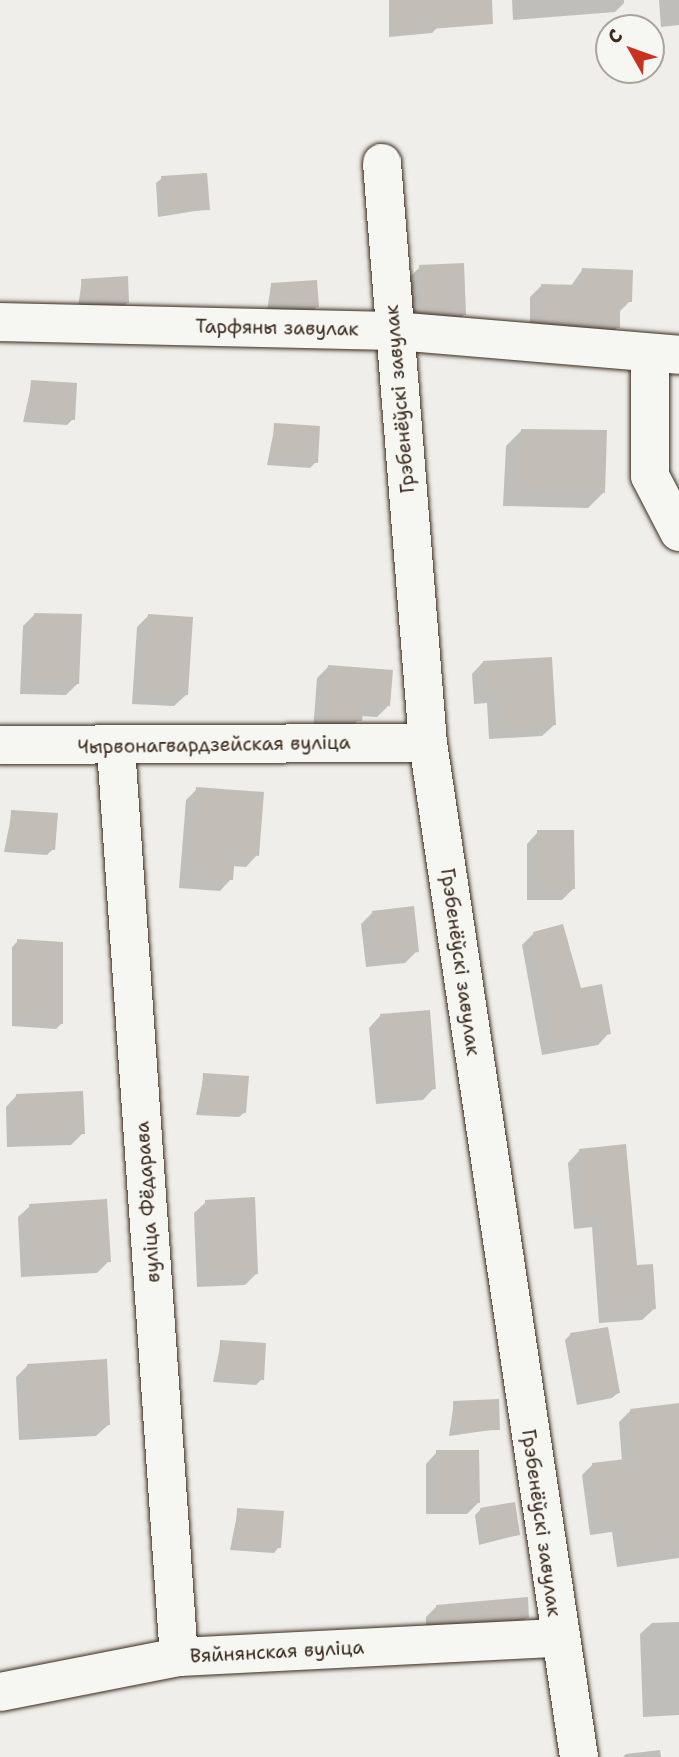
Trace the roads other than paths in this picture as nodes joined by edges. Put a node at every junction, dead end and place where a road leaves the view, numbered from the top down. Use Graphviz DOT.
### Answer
graph roads {
  1 [pos="382,163"];
  2 [pos="0,322"];
  3 [pos="394,331"];
  4 [pos="665,356"];
  5 [pos="679,533"];
  6 [pos="428,743"];
  7 [pos="0,745"];
  8 [pos="116,748"];
  9 [pos="558,1638"];
  10 [pos="179,1657"];
  11 [pos="0,1692"];
  12 [pos="579,1757"];
  1 -- 3 [label="street, Грэбенёўскі завулак"];
  2 -- 3 [label="street, Тарфяны завулак"];
  3 -- 4 [label="street, Тарфяны завулак"];
  3 -- 6 [label="street, Грэбенёўскі завулак"];
  4 -- 5 [label="street"];
  6 -- 8 [label="street, Чырвонагвардзейская вуліца"];
  6 -- 9 [label="street, Грэбенёўскі завулак"];
  7 -- 8 [label="street, Чырвонагвардзейская вуліца"];
  8 -- 10 [label="street, вуліца Фёдарава"];
  9 -- 10 [label="street, Вяйнянская вуліца"];
  9 -- 12 [label="street, Грэбенёўскі завулак"];
  10 -- 11 [label="street, Вяйнянская вуліца"];
}
